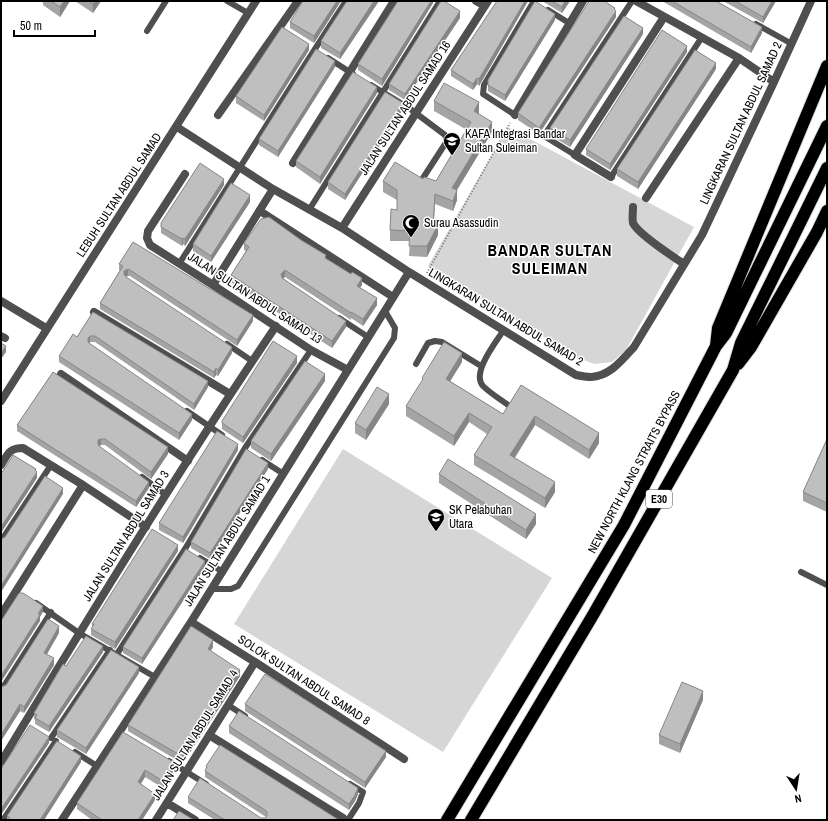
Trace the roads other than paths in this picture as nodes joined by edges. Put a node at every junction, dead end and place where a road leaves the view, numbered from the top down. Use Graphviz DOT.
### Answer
graph roads {
  1 [pos="166,1"];
  2 [pos="227,1"];
  3 [pos="256,1"];
  4 [pos="298,1"];
  5 [pos="346,1"];
  6 [pos="394,1"];
  7 [pos="440,1"];
  8 [pos="476,1"];
  9 [pos="534,1"];
  10 [pos="583,1"];
  11 [pos="632,1"];
  12 [pos="636,1"];
  13 [pos="811,1"];
  14 [pos="486,3"];
  15 [pos="248,13"];
  16 [pos="664,17"];
  17 [pos="753,22"];
  18 [pos="569,23"];
  19 [pos="147,30"];
  20 [pos="702,38"];
  21 [pos="792,44"];
  22 [pos="311,47"];
  23 [pos="739,58"];
  24 [pos="827,66"];
  25 [pos="353,74"];
  26 [pos="363,80"];
  27 [pos="774,82"];
  28 [pos="382,92"];
  29 [pos="416,113"];
  30 [pos="218,115"];
  31 [pos="515,115"];
  32 [pos="177,126"];
  33 [pos="827,126"];
  34 [pos="575,155"];
  35 [pos="293,163"];
  36 [pos="241,168"];
  37 [pos="827,168"];
  38 [pos="185,174"];
  39 [pos="611,177"];
  40 [pos="423,178"];
  41 [pos="273,189"];
  42 [pos="646,198"];
  43 [pos="633,207"];
  44 [pos="260,210"];
  45 [pos="310,210"];
  46 [pos="827,212"];
  47 [pos="342,228"];
  48 [pos="179,264"];
  49 [pos="684,264"];
  50 [pos="409,272"];
  51 [pos="213,285"];
  52 [pos="393,297"];
  53 [pos="1,301"];
  54 [pos="385,311"];
  55 [pos="94,312"];
  56 [pos="336,316"];
  57 [pos="276,326"];
  58 [pos="46,328"];
  59 [pos="503,331"];
  60 [pos="368,337"];
  61 [pos="220,340"];
  62 [pos="716,346"];
  63 [pos="311,350"];
  64 [pos="252,361"];
  65 [pos="416,364"];
  66 [pos="481,366"];
  67 [pos="348,370"];
  68 [pos="733,370"];
  69 [pos="61,374"];
  70 [pos="230,394"];
  71 [pos="1,401"];
  72 [pos="508,405"];
  73 [pos="183,409"];
  74 [pos="210,427"];
  75 [pos="227,438"];
  76 [pos="239,445"];
  77 [pos="245,448"];
  78 [pos="251,452"];
  79 [pos="257,457"];
  80 [pos="188,461"];
  81 [pos="1,465"];
  82 [pos="51,465"];
  83 [pos="134,472"];
  84 [pos="282,474"];
  85 [pos="83,485"];
  86 [pos="166,495"];
  87 [pos="149,529"];
  88 [pos="1,541"];
  89 [pos="179,545"];
  90 [pos="185,549"];
  91 [pos="222,572"];
  92 [pos="801,572"];
  93 [pos="827,585"];
  94 [pos="212,589"];
  95 [pos="22,594"];
  96 [pos="51,612"];
  97 [pos="1,615"];
  98 [pos="191,622"];
  99 [pos="80,633"];
  100 [pos="110,650"];
  101 [pos="117,654"];
  102 [pos="255,662"];
  103 [pos="155,677"];
  104 [pos="2,689"];
  105 [pos="228,705"];
  106 [pos="254,721"];
  107 [pos="45,734"];
  108 [pos="209,735"];
  109 [pos="56,742"];
  110 [pos="68,748"];
  111 [pos="167,759"];
  112 [pos="404,759"];
  113 [pos="1,762"];
  114 [pos="97,766"];
  115 [pos="187,771"];
  116 [pos="344,779"];
  117 [pos="213,788"];
  118 [pos="167,802"];
  119 [pos="346,819"];
  120 [pos="3,820"];
  121 [pos="62,820"];
  122 [pos="156,820"];
  123 [pos="195,820"];
  124 [pos="447,820"];
  125 [pos="471,820"];
  1 -- 19 [label="lane"];
  2 -- 15 [label="lane"];
  3 -- 15 [label="street, LEBUH SULTAN ABDUL SAMAD"];
  4 -- 30 [label="street"];
  5 -- 22 [label="lane"];
  6 -- 25 [label="street"];
  7 -- 28 [label="lane"];
  8 -- 14 [label="street"];
  9 -- 18 [label="lane"];
  9 -- 31 [label="lane"];
  10 -- 18 [label="street"];
  11 -- 34 [label="lane"];
  12 -- 16 [label="street"];
  13 -- 21 [label="street, LINGKARAN SULTAN ABDUL SAMAD 2"];
  14 -- 29 [label="street, JALAN SULTAN ABDUL SAMAD 16"];
  15 -- 32 [label="street, LEBUH SULTAN ABDUL SAMAD"];
  16 -- 20 [label="street"];
  16 -- 34 [label="street"];
  17 -- 21 [label="lane"];
  18 -- 31 [label="street"];
  20 -- 23 [label="street"];
  20 -- 39 [label="lane"];
  21 -- 27 [label="street, LINGKARAN SULTAN ABDUL SAMAD 2"];
  22 -- 25 [label="lane"];
  22 -- 36 [label="lane"];
  23 -- 27 [label="street"];
  23 -- 42 [label="street"];
  24 -- 62 [label="highway"];
  25 -- 35 [label="street"];
  26 -- 28 [label="lane"];
  27 -- 49 [label="street, LINGKARAN SULTAN ABDUL SAMAD 2"];
  28 -- 29 [label="lane"];
  28 -- 45 [label="lane"];
  29 -- 40 [label="lane"];
  29 -- 47 [label="street, JALAN SULTAN ABDUL SAMAD 16"];
  32 -- 36 [label="street, LINGKARAN SULTAN ABDUL SAMAD 2"];
  32 -- 58 [label="street, LEBUH SULTAN ABDUL SAMAD"];
  33 -- 62 [label="highway, NEW NORTH KLANG STRAITS BYPASS / E30"];
  34 -- 39 [label="street"];
  36 -- 41 [label="street, LINGKARAN SULTAN ABDUL SAMAD 2"];
  36 -- 48 [label="lane"];
  37 -- 68 [label="highway, E30"];
  38 -- 48 [label="street, JALAN SULTAN ABDUL SAMAD 13"];
  41 -- 44 [label="street"];
  41 -- 45 [label="street, LINGKARAN SULTAN ABDUL SAMAD 2"];
  43 -- 49 [label="street"];
  44 -- 51 [label="street"];
  44 -- 52 [label="street"];
  45 -- 47 [label="street, LINGKARAN SULTAN ABDUL SAMAD 2"];
  46 -- 68 [label="highway"];
  47 -- 50 [label="street, LINGKARAN SULTAN ABDUL SAMAD 2"];
  48 -- 51 [label="street, JALAN SULTAN ABDUL SAMAD 13"];
  49 -- 59 [label="street, LINGKARAN SULTAN ABDUL SAMAD 2"];
  50 -- 52 [label="street, JALAN SULTAN ABDUL SAMAD 1"];
  50 -- 59 [label="street, LINGKARAN SULTAN ABDUL SAMAD 2"];
  51 -- 57 [label="street, JALAN SULTAN ABDUL SAMAD 13"];
  52 -- 54 [label="street, JALAN SULTAN ABDUL SAMAD 1"];
  53 -- 58 [label="street"];
  54 -- 60 [label="street, JALAN SULTAN ABDUL SAMAD 1"];
  54 -- 94 [label="lane"];
  55 -- 70 [label="street"];
  56 -- 60 [label="lane"];
  57 -- 63 [label="street, JALAN SULTAN ABDUL SAMAD 13"];
  57 -- 64 [label="street, JALAN SULTAN ABDUL SAMAD 3"];
  58 -- 71 [label="street, LEBUH SULTAN ABDUL SAMAD"];
  59 -- 66 [label="lane"];
  60 -- 67 [label="street, JALAN SULTAN ABDUL SAMAD 1"];
  61 -- 64 [label="lane"];
  62 -- 124 [label="highway, NEW NORTH KLANG STRAITS BYPASS / E30"];
  63 -- 67 [label="street, JALAN SULTAN ABDUL SAMAD 13"];
  63 -- 77 [label="lane"];
  64 -- 70 [label="street, JALAN SULTAN ABDUL SAMAD 3"];
  65 -- 66 [label="lane"];
  66 -- 72 [label="lane"];
  67 -- 84 [label="street, JALAN SULTAN ABDUL SAMAD 1"];
  68 -- 125 [label="highway, E30"];
  69 -- 80 [label="street"];
  70 -- 74 [label="street, JALAN SULTAN ABDUL SAMAD 3"];
  73 -- 74 [label="lane"];
  74 -- 75 [label="lane"];
  74 -- 80 [label="street, JALAN SULTAN ABDUL SAMAD 3"];
  76 -- 77 [label="lane"];
  77 -- 78 [label="lane"];
  77 -- 90 [label="lane"];
  79 -- 84 [label="lane"];
  80 -- 86 [label="street, JALAN SULTAN ABDUL SAMAD 3"];
  81 -- 82 [label="street"];
  82 -- 85 [label="street"];
  82 -- 88 [label="lane"];
  83 -- 86 [label="lane"];
  84 -- 91 [label="street, JALAN SULTAN ABDUL SAMAD 1"];
  85 -- 87 [label="street"];
  85 -- 95 [label="street"];
  86 -- 87 [label="street, JALAN SULTAN ABDUL SAMAD 3"];
  87 -- 99 [label="street, JALAN SULTAN ABDUL SAMAD 3"];
  89 -- 90 [label="lane"];
  90 -- 91 [label="lane"];
  90 -- 101 [label="lane"];
  91 -- 94 [label="street, JALAN SULTAN ABDUL SAMAD 1"];
  92 -- 93 [label="lane"];
  94 -- 98 [label="street, JALAN SULTAN ABDUL SAMAD 1"];
  95 -- 96 [label="lane"];
  95 -- 97 [label="street"];
  96 -- 99 [label="lane"];
  96 -- 104 [label="lane"];
  98 -- 102 [label="street, SOLOK SULTAN ABDUL SAMAD 8"];
  98 -- 103 [label="street, JALAN SULTAN ABDUL SAMAD 1"];
  99 -- 100 [label="lane"];
  99 -- 113 [label="street, JALAN SULTAN ABDUL SAMAD 3"];
  100 -- 101 [label="lane"];
  100 -- 109 [label="lane"];
  101 -- 103 [label="lane"];
  102 -- 105 [label="street, JALAN SULTAN ABDUL SAMAD 4"];
  102 -- 112 [label="street, SOLOK SULTAN ABDUL SAMAD 8"];
  103 -- 114 [label="street, JALAN SULTAN ABDUL SAMAD 1"];
  105 -- 106 [label="lane"];
  105 -- 108 [label="street, JALAN SULTAN ABDUL SAMAD 4"];
  107 -- 109 [label="lane"];
  108 -- 115 [label="street, JALAN SULTAN ABDUL SAMAD 4"];
  108 -- 119 [label="street"];
  109 -- 120 [label="lane"];
  110 -- 114 [label="lane"];
  111 -- 115 [label="lane"];
  114 -- 121 [label="street, JALAN SULTAN ABDUL SAMAD 1"];
  115 -- 117 [label="lane"];
  115 -- 118 [label="street, JALAN SULTAN ABDUL SAMAD 4"];
  116 -- 119 [label="lane"];
  118 -- 122 [label="street, JALAN SULTAN ABDUL SAMAD 4"];
  118 -- 123 [label="street"];
}
